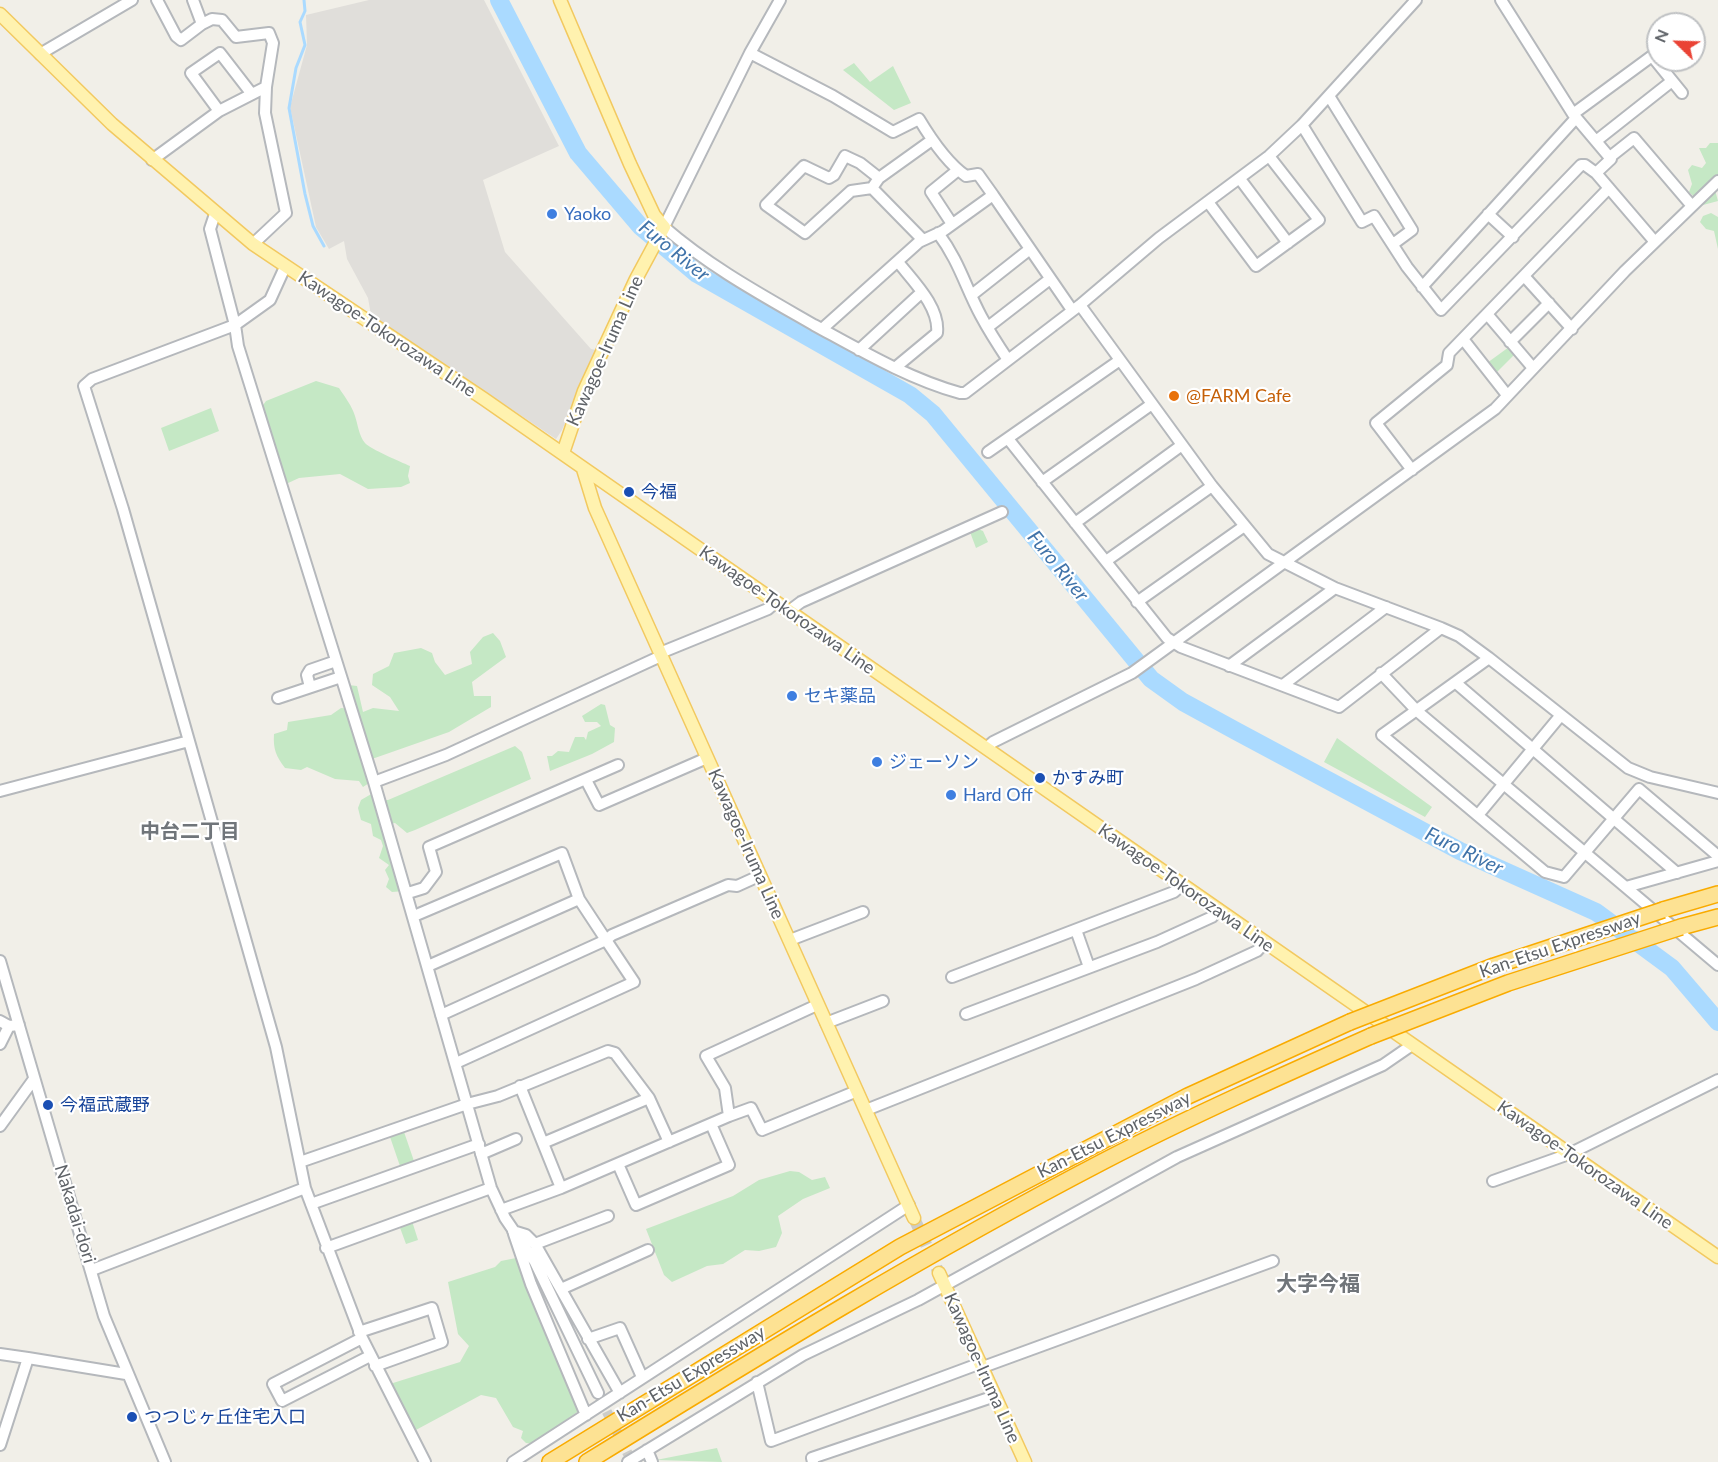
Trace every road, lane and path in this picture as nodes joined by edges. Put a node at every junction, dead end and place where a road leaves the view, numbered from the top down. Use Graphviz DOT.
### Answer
graph roads {
  1 [pos="132,0"];
  2 [pos="157,0"];
  3 [pos="193,0"];
  4 [pos="560,0"];
  5 [pos="780,0"];
  6 [pos="1416,0"];
  7 [pos="1501,0"];
  8 [pos="0,14"];
  9 [pos="202,24"];
  10 [pos="750,53"];
  11 [pos="40,54"];
  12 [pos="1672,81"];
  13 [pos="266,87"];
  14 [pos="251,93"];
  15 [pos="1682,93"];
  16 [pos="1329,96"];
  17 [pos="219,111"];
  18 [pos="1574,116"];
  19 [pos="1302,125"];
  20 [pos="932,140"];
  21 [pos="1596,141"];
  22 [pos="1269,156"];
  23 [pos="1610,157"];
  24 [pos="152,160"];
  25 [pos="958,170"];
  26 [pos="1596,173"];
  27 [pos="879,178"];
  28 [pos="1240,178"];
  29 [pos="1718,181"];
  30 [pos="872,188"];
  31 [pos="1608,188"];
  32 [pos="993,195"];
  33 [pos="1208,202"];
  34 [pos="1692,206"];
  35 [pos="215,214"];
  36 [pos="1488,214"];
  37 [pos="952,224"];
  38 [pos="663,229"];
  39 [pos="938,232"];
  40 [pos="1513,237"];
  41 [pos="923,240"];
  42 [pos="1655,242"];
  43 [pos="1287,243"];
  44 [pos="253,244"];
  45 [pos="1393,244"];
  46 [pos="1030,249"];
  47 [pos="898,262"];
  48 [pos="285,267"];
  49 [pos="1524,276"];
  50 [pos="1050,279"];
  51 [pos="1422,287"];
  52 [pos="922,292"];
  53 [pos="972,294"];
  54 [pos="1549,303"];
  55 [pos="1076,308"];
  56 [pos="1487,314"];
  57 [pos="235,325"];
  58 [pos="988,327"];
  59 [pos="822,329"];
  60 [pos="1572,329"];
  61 [pos="1463,339"];
  62 [pos="1510,342"];
  63 [pos="859,350"];
  64 [pos="1008,360"];
  65 [pos="1120,360"];
  66 [pos="896,367"];
  67 [pos="1533,368"];
  68 [pos="1507,395"];
  69 [pos="1152,404"];
  70 [pos="1009,440"];
  71 [pos="1182,445"];
  72 [pos="988,452"];
  73 [pos="562,453"];
  74 [pos="583,469"];
  75 [pos="1412,470"];
  76 [pos="1042,482"];
  77 [pos="1212,486"];
  78 [pos="1002,512"];
  79 [pos="1075,523"];
  80 [pos="1244,527"];
  81 [pos="1106,561"];
  82 [pos="1282,561"];
  83 [pos="1335,588"];
  84 [pos="776,602"];
  85 [pos="1137,602"];
  86 [pos="1386,607"];
  87 [pos="789,611"];
  88 [pos="1441,628"];
  89 [pos="1173,643"];
  90 [pos="660,654"];
  91 [pos="1489,658"];
  92 [pos="336,661"];
  93 [pos="1229,666"];
  94 [pos="1380,673"];
  95 [pos="341,677"];
  96 [pos="1456,683"];
  97 [pos="1283,685"];
  98 [pos="310,687"];
  99 [pos="278,698"];
  100 [pos="1417,711"];
  101 [pos="1561,716"];
  102 [pos="189,741"];
  103 [pos="986,748"];
  104 [pos="1533,749"];
  105 [pos="707,758"];
  106 [pos="618,765"];
  107 [pos="1650,777"];
  108 [pos="586,780"];
  109 [pos="374,782"];
  110 [pos="1504,784"];
  111 [pos="1639,789"];
  112 [pos="0,791"];
  113 [pos="1718,793"];
  114 [pos="1478,815"];
  115 [pos="1614,818"];
  116 [pos="1585,853"];
  117 [pos="1718,856"];
  118 [pos="1718,861"];
  119 [pos="1677,873"];
  120 [pos="759,876"];
  121 [pos="1182,885"];
  122 [pos="1626,887"];
  123 [pos="408,893"];
  124 [pos="1718,894"];
  125 [pos="579,899"];
  126 [pos="1218,909"];
  127 [pos="863,912"];
  128 [pos="414,916"];
  129 [pos="1718,917"];
  130 [pos="1076,930"];
  131 [pos="606,940"];
  132 [pos="789,940"];
  133 [pos="1265,942"];
  134 [pos="1715,958"];
  135 [pos="0,961"];
  136 [pos="428,966"];
  137 [pos="1089,967"];
  138 [pos="952,977"];
  139 [pos="883,1001"];
  140 [pos="818,1005"];
  141 [pos="966,1014"];
  142 [pos="441,1015"];
  143 [pos="826,1023"];
  144 [pos="9,1024"];
  145 [pos="0,1044"];
  146 [pos="1412,1045"];
  147 [pos="456,1063"];
  148 [pos="34,1079"];
  149 [pos="1718,1080"];
  150 [pos="520,1086"];
  151 [pos="857,1091"];
  152 [pos="649,1098"];
  153 [pos="467,1104"];
  154 [pos="866,1110"];
  155 [pos="729,1116"];
  156 [pos="711,1124"];
  157 [pos="0,1126"];
  158 [pos="516,1139"];
  159 [pos="669,1142"];
  160 [pos="543,1143"];
  161 [pos="480,1149"];
  162 [pos="1569,1154"];
  163 [pos="300,1162"];
  164 [pos="618,1164"];
  165 [pos="1493,1181"];
  166 [pos="305,1188"];
  167 [pos="491,1188"];
  168 [pos="561,1188"];
  169 [pos="311,1204"];
  170 [pos="909,1205"];
  171 [pos="501,1210"];
  172 [pos="608,1216"];
  173 [pos="914,1218"];
  174 [pos="513,1230"];
  175 [pos="535,1244"];
  176 [pos="326,1248"];
  177 [pos="648,1250"];
  178 [pos="1718,1257"];
  179 [pos="1273,1261"];
  180 [pos="92,1270"];
  181 [pos="942,1279"];
  182 [pos="561,1289"];
  183 [pos="360,1335"];
  184 [pos="588,1339"];
  185 [pos="0,1354"];
  186 [pos="28,1358"];
  187 [pos="373,1361"];
  188 [pos="982,1365"];
  189 [pos="126,1374"];
  190 [pos="642,1377"];
  191 [pos="757,1382"];
  192 [pos="598,1393"];
  193 [pos="620,1393"];
  194 [pos="994,1396"];
  195 [pos="586,1415"];
  196 [pos="0,1445"];
  197 [pos="647,1450"];
  198 [pos="165,1462"];
  199 [pos="425,1462"];
  200 [pos="513,1462"];
  201 [pos="550,1462"];
  202 [pos="587,1462"];
  203 [pos="628,1462"];
  204 [pos="652,1462"];
  205 [pos="813,1462"];
  206 [pos="1025,1462"];
  1 -- 11 [label="street"];
  2 -- 9 [label="street"];
  3 -- 9 [label="street"];
  4 -- 38 [label="main road"];
  5 -- 10 [label="street"];
  6 -- 16 [label="street"];
  7 -- 18 [label="street"];
  8 -- 11 [label="main road, Kawagoe-Tokorozawa Line"];
  9 -- 13 [label="street"];
  10 -- 20 [label="street"];
  10 -- 38 [label="street"];
  11 -- 24 [label="main road, Kawagoe-Tokorozawa Line"];
  12 -- 15 [label="street"];
  12 -- 18 [label="street"];
  12 -- 21 [label="street"];
  13 -- 14 [label="street"];
  13 -- 44 [label="street"];
  14 -- 17 [label="street"];
  14 -- 17 [label="street"];
  16 -- 19 [label="street"];
  16 -- 45 [label="street"];
  17 -- 24 [label="street"];
  18 -- 21 [label="street"];
  18 -- 36 [label="street"];
  19 -- 22 [label="street"];
  19 -- 45 [label="street"];
  20 -- 25 [label="street"];
  20 -- 27 [label="street"];
  21 -- 23 [label="street"];
  22 -- 28 [label="street"];
  22 -- 43 [label="street"];
  23 -- 26 [label="street"];
  23 -- 34 [label="street"];
  24 -- 35 [label="main road, Kawagoe-Tokorozawa Line"];
  25 -- 32 [label="street"];
  25 -- 37 [label="street"];
  26 -- 31 [label="street"];
  26 -- 40 [label="street"];
  27 -- 30 [label="street"];
  27 -- 30 [label="street"];
  28 -- 33 [label="street"];
  28 -- 43 [label="street"];
  29 -- 34 [label="street"];
  30 -- 41 [label="street"];
  31 -- 42 [label="street"];
  31 -- 49 [label="street"];
  32 -- 37 [label="street"];
  32 -- 46 [label="street"];
  33 -- 43 [label="street"];
  33 -- 55 [label="street"];
  34 -- 42 [label="street"];
  35 -- 44 [label="main road, Kawagoe-Tokorozawa Line"];
  35 -- 57 [label="street"];
  36 -- 40 [label="street"];
  36 -- 51 [label="street"];
  37 -- 39 [label="street"];
  38 -- 59 [label="street"];
  38 -- 73 [label="main road, Kawagoe-Iruma Line"];
  39 -- 41 [label="street"];
  39 -- 53 [label="street"];
  40 -- 51 [label="street"];
  41 -- 47 [label="street"];
  42 -- 60 [label="street"];
  44 -- 48 [label="main road, Kawagoe-Tokorozawa Line"];
  45 -- 51 [label="street"];
  46 -- 50 [label="street"];
  46 -- 53 [label="street"];
  47 -- 52 [label="street"];
  47 -- 59 [label="street"];
  48 -- 57 [label="street"];
  48 -- 73 [label="main road, Kawagoe-Tokorozawa Line"];
  49 -- 54 [label="street"];
  49 -- 56 [label="street"];
  50 -- 55 [label="street"];
  50 -- 58 [label="street"];
  52 -- 63 [label="street"];
  52 -- 66 [label="street"];
  53 -- 58 [label="street"];
  54 -- 60 [label="street"];
  54 -- 62 [label="street"];
  55 -- 64 [label="street"];
  55 -- 65 [label="street"];
  56 -- 61 [label="street"];
  56 -- 62 [label="street"];
  57 -- 92 [label="street"];
  57 -- 102 [label="street"];
  58 -- 64 [label="street"];
  59 -- 63 [label="street"];
  60 -- 67 [label="street"];
  61 -- 68 [label="street"];
  61 -- 75 [label="street"];
  62 -- 67 [label="street"];
  63 -- 66 [label="street"];
  64 -- 66 [label="street"];
  65 -- 69 [label="street"];
  65 -- 70 [label="street"];
  67 -- 68 [label="street"];
  68 -- 75 [label="street"];
  69 -- 71 [label="street"];
  69 -- 76 [label="street"];
  70 -- 72 [label="street"];
  70 -- 76 [label="street"];
  71 -- 77 [label="street"];
  71 -- 79 [label="street"];
  73 -- 74 [label="main road, Kawagoe-Tokorozawa Line"];
  74 -- 84 [label="main road, Kawagoe-Tokorozawa Line"];
  74 -- 90 [label="main road, Kawagoe-Iruma Line"];
  75 -- 82 [label="street"];
  76 -- 79 [label="street"];
  77 -- 80 [label="street"];
  77 -- 81 [label="street"];
  78 -- 87 [label="street"];
  79 -- 81 [label="street"];
  80 -- 82 [label="street"];
  80 -- 85 [label="street"];
  81 -- 85 [label="street"];
  82 -- 83 [label="street"];
  82 -- 89 [label="street"];
  83 -- 86 [label="street"];
  83 -- 93 [label="street"];
  84 -- 87 [label="main road, Kawagoe-Tokorozawa Line"];
  84 -- 90 [label="street"];
  85 -- 89 [label="street"];
  86 -- 88 [label="street"];
  86 -- 97 [label="street"];
  87 -- 103 [label="main road, Kawagoe-Tokorozawa Line"];
  88 -- 91 [label="street"];
  88 -- 94 [label="street"];
  89 -- 93 [label="street"];
  89 -- 103 [label="street"];
  90 -- 105 [label="main road, Kawagoe-Iruma Line"];
  90 -- 109 [label="street"];
  91 -- 96 [label="street"];
  91 -- 101 [label="street"];
  92 -- 95 [label="street"];
  92 -- 98 [label="street"];
  93 -- 97 [label="street"];
  94 -- 97 [label="street"];
  94 -- 100 [label="street"];
  95 -- 98 [label="street"];
  95 -- 109 [label="street"];
  96 -- 100 [label="street"];
  96 -- 104 [label="street"];
  98 -- 99 [label="street"];
  100 -- 110 [label="street"];
  100 -- 114 [label="street"];
  101 -- 104 [label="street"];
  101 -- 107 [label="street"];
  102 -- 112 [label="street"];
  102 -- 163 [label="street"];
  103 -- 121 [label="main road, Kawagoe-Tokorozawa Line"];
  104 -- 110 [label="street"];
  104 -- 115 [label="street"];
  105 -- 108 [label="street"];
  105 -- 120 [label="main road, Kawagoe-Iruma Line"];
  106 -- 108 [label="street"];
  107 -- 111 [label="street"];
  107 -- 113 [label="street"];
  108 -- 123 [label="street"];
  109 -- 123 [label="street"];
  110 -- 114 [label="street"];
  110 -- 116 [label="street"];
  111 -- 115 [label="street"];
  111 -- 117 [label="street"];
  114 -- 116 [label="street"];
  115 -- 116 [label="street"];
  115 -- 119 [label="street"];
  116 -- 122 [label="street"];
  118 -- 119 [label="street"];
  119 -- 122 [label="street"];
  120 -- 131 [label="street"];
  120 -- 132 [label="main road, Kawagoe-Iruma Line"];
  121 -- 126 [label="main road, Kawagoe-Tokorozawa Line"];
  121 -- 130 [label="street"];
  122 -- 134 [label="street"];
  123 -- 128 [label="street"];
  124 -- 201 [label="highway, Kan-Etsu Expressway, bridge"];
  125 -- 128 [label="street"];
  125 -- 131 [label="street"];
  125 -- 136 [label="street"];
  126 -- 133 [label="main road, Kawagoe-Tokorozawa Line"];
  126 -- 137 [label="street"];
  127 -- 132 [label="street"];
  128 -- 136 [label="street"];
  129 -- 202 [label="highway, Kan-Etsu Expressway, bridge"];
  130 -- 137 [label="street"];
  130 -- 138 [label="street"];
  131 -- 142 [label="street"];
  131 -- 147 [label="street"];
  132 -- 140 [label="main road, Kawagoe-Iruma Line"];
  133 -- 146 [label="main road, Kawagoe-Tokorozawa Line"];
  133 -- 154 [label="street"];
  135 -- 144 [label="street, Nakadai-dori"];
  136 -- 142 [label="street"];
  137 -- 141 [label="street"];
  139 -- 143 [label="street"];
  140 -- 143 [label="main road, Kawagoe-Iruma Line"];
  140 -- 155 [label="street"];
  142 -- 147 [label="street"];
  143 -- 151 [label="main road, Kawagoe-Iruma Line"];
  144 -- 145 [label="street"];
  144 -- 148 [label="street, Nakadai-dori"];
  146 -- 162 [label="main road, Kawagoe-Tokorozawa Line"];
  146 -- 181 [label="street"];
  147 -- 153 [label="street"];
  148 -- 157 [label="street"];
  148 -- 180 [label="street, Nakadai-dori"];
  149 -- 162 [label="street"];
  150 -- 152 [label="street"];
  150 -- 153 [label="street"];
  150 -- 160 [label="street"];
  151 -- 154 [label="main road, Kawagoe-Iruma Line"];
  151 -- 155 [label="street"];
  152 -- 159 [label="street"];
  152 -- 160 [label="street"];
  153 -- 161 [label="street"];
  153 -- 163 [label="street"];
  154 -- 170 [label="main road, Kawagoe-Iruma Line"];
  155 -- 156 [label="street"];
  156 -- 159 [label="street"];
  156 -- 164 [label="street"];
  158 -- 161 [label="street"];
  159 -- 164 [label="street"];
  160 -- 168 [label="street"];
  161 -- 167 [label="street"];
  161 -- 169 [label="street"];
  162 -- 165 [label="street"];
  162 -- 178 [label="main road, Kawagoe-Tokorozawa Line"];
  163 -- 166 [label="street"];
  164 -- 168 [label="street"];
  166 -- 169 [label="street"];
  166 -- 180 [label="street"];
  167 -- 171 [label="street"];
  167 -- 176 [label="street"];
  168 -- 171 [label="street"];
  169 -- 176 [label="street"];
  170 -- 173 [label="main road, Kawagoe-Iruma Line"];
  170 -- 190 [label="street"];
  171 -- 174 [label="street"];
  172 -- 175 [label="street"];
  174 -- 175 [label="street"];
  174 -- 192 [label="street"];
  174 -- 195 [label="street"];
  175 -- 182 [label="street"];
  176 -- 183 [label="street"];
  177 -- 182 [label="street"];
  179 -- 188 [label="street"];
  180 -- 189 [label="street, Nakadai-dori"];
  181 -- 188 [label="main road, Kawagoe-Iruma Line"];
  181 -- 191 [label="street"];
  182 -- 184 [label="street"];
  183 -- 187 [label="street"];
  183 -- 187 [label="street"];
  183 -- 187 [label="street"];
  184 -- 190 [label="street"];
  184 -- 193 [label="street"];
  185 -- 186 [label="street"];
  186 -- 189 [label="street"];
  186 -- 196 [label="street"];
  187 -- 199 [label="street"];
  188 -- 191 [label="street"];
  188 -- 194 [label="main road, Kawagoe-Iruma Line"];
  189 -- 198 [label="street, Nakadai-dori"];
  190 -- 193 [label="street"];
  191 -- 197 [label="street"];
  193 -- 195 [label="street"];
  194 -- 205 [label="street"];
  194 -- 206 [label="main road, Kawagoe-Iruma Line"];
  195 -- 200 [label="street"];
  197 -- 203 [label="street"];
  197 -- 204 [label="street"];
}
